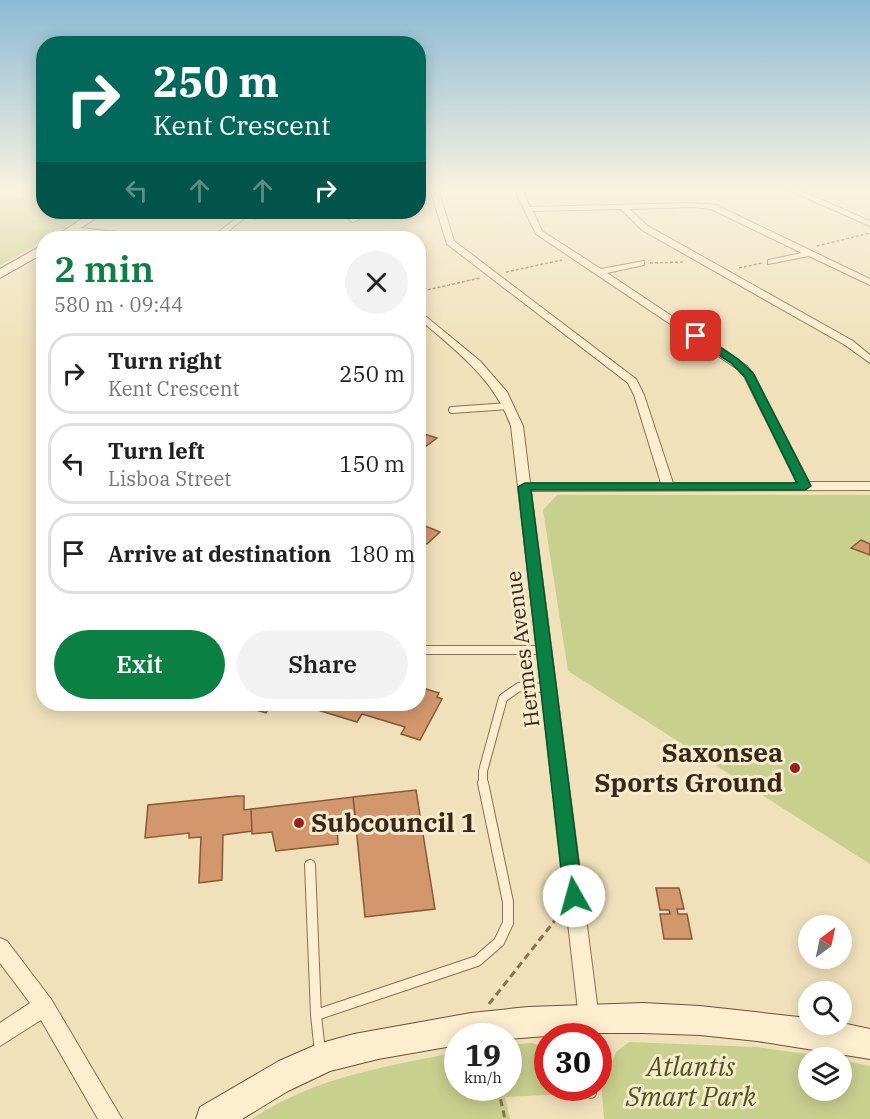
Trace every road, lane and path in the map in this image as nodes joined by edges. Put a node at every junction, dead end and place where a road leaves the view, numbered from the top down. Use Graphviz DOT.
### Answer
graph roads {
  1 [pos="452,241"];
  2 [pos="553,241"];
  3 [pos="668,241"];
  4 [pos="789,241"];
  5 [pos="837,241"];
  6 [pos="813,253"];
  7 [pos="36,254"];
  8 [pos="771,262"];
  9 [pos="641,263"];
  10 [pos="600,273"];
  11 [pos="0,274"];
  12 [pos="870,282"];
  13 [pos="426,320"];
  14 [pos="870,360"];
  15 [pos="510,406"];
  16 [pos="452,410"];
  17 [pos="805,486"];
  18 [pos="870,486"];
  19 [pos="525,487"];
  20 [pos="668,487"];
  21 [pos="426,650"];
  22 [pos="544,650"];
  23 [pos="549,688"];
  24 [pos="310,865"];
  25 [pos="577,919"];
  26 [pos="0,947"];
  27 [pos="44,1006"];
  28 [pos="488,1012"];
  29 [pos="316,1015"];
  30 [pos="589,1023"];
  31 [pos="612,1023"];
  32 [pos="534,1025"];
  33 [pos="0,1035"];
  34 [pos="870,1044"];
  35 [pos="320,1059"];
  36 [pos="501,1101"];
  37 [pos="216,1117"];
  38 [pos="111,1119"];
  39 [pos="505,1119"];
  1 -- 20 [label="street"];
  2 -- 10 [label="street"];
  3 -- 14 [label="street"];
  4 -- 6 [label="street"];
  5 -- 6 [label="path"];
  6 -- 8 [label="street"];
  6 -- 12 [label="street"];
  7 -- 11 [label="street"];
  9 -- 10 [label="street"];
  10 -- 17 [label="street"];
  13 -- 15 [label="street, Hermes Avenue"];
  15 -- 16 [label="lane"];
  15 -- 19 [label="street, Hermes Avenue"];
  17 -- 18 [label="street"];
  17 -- 20 [label="street"];
  19 -- 20 [label="street"];
  19 -- 22 [label="street, Hermes Avenue"];
  21 -- 22 [label="lane"];
  22 -- 23 [label="street, Hermes Avenue"];
  23 -- 25 [label="street, Hermes Avenue"];
  23 -- 29 [label="lane"];
  24 -- 29 [label="lane"];
  25 -- 28 [label="path"];
  25 -- 30 [label="street, Hermes Avenue"];
  26 -- 27 [label="street"];
  27 -- 33 [label="street"];
  27 -- 38 [label="street"];
  29 -- 35 [label="lane"];
  31 -- 34 [label="street"];
  32 -- 35 [label="street"];
  35 -- 37 [label="street"];
  36 -- 39 [label="path"];
}
